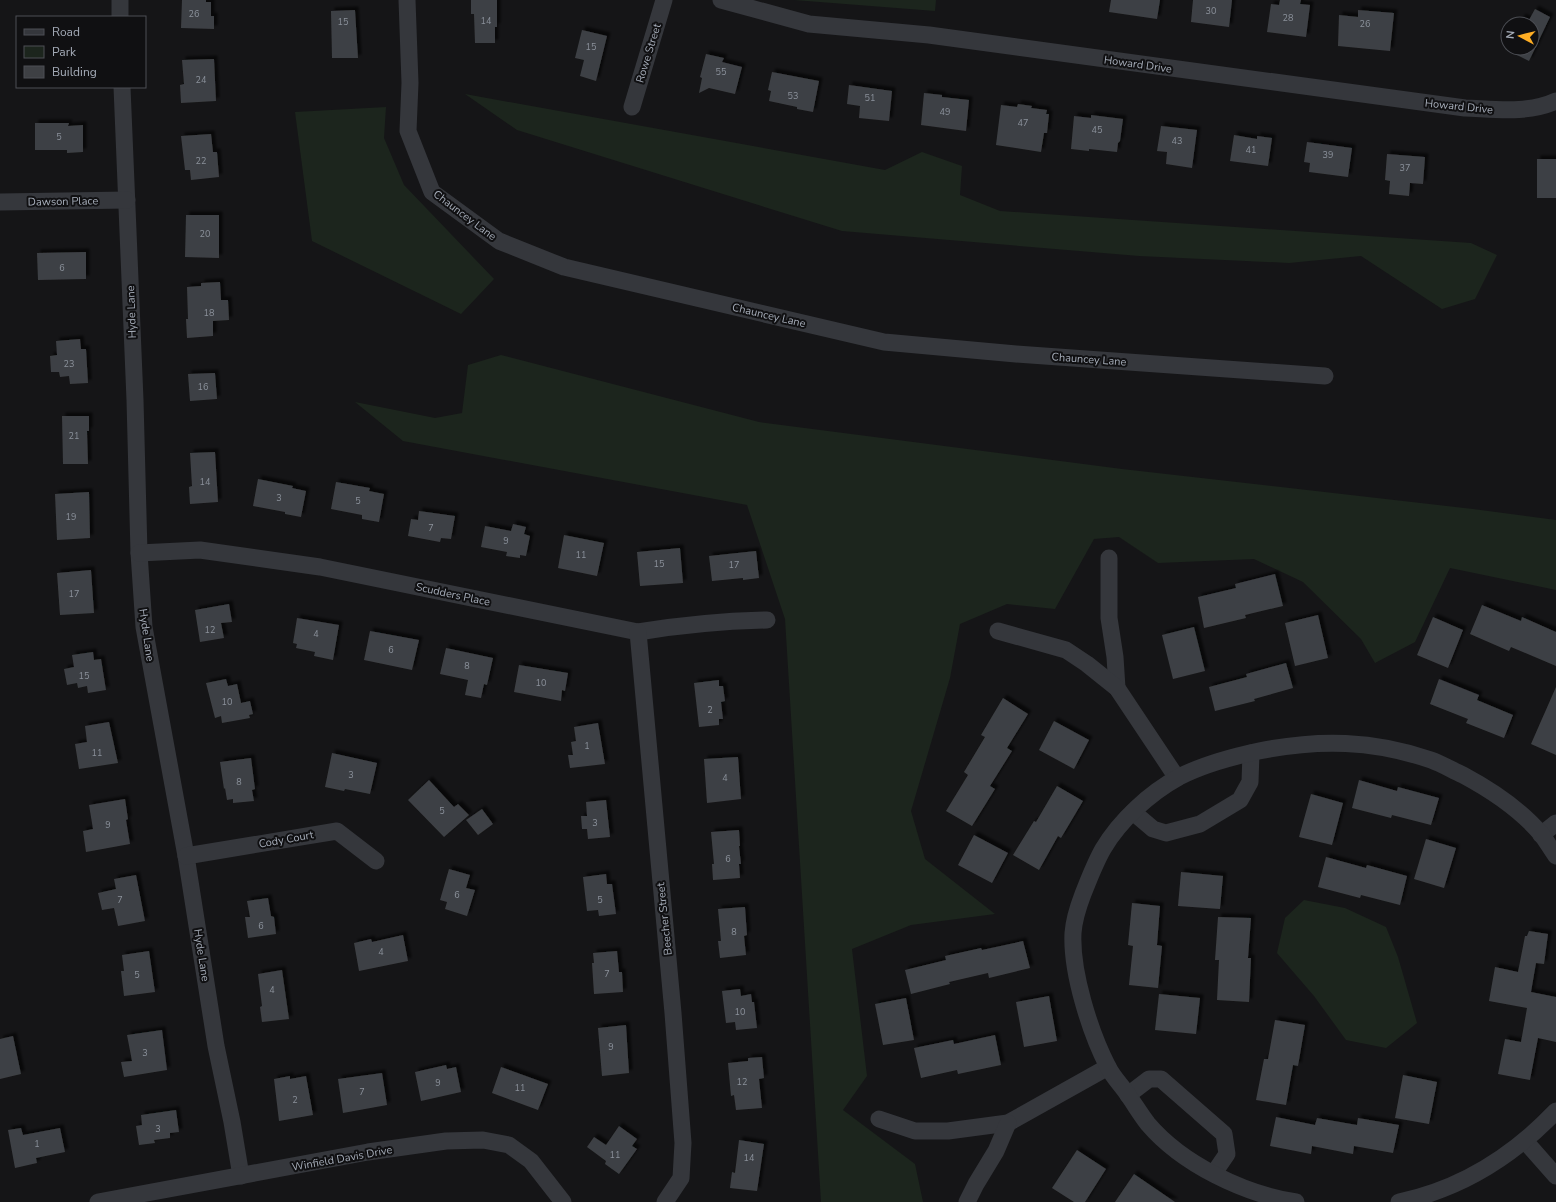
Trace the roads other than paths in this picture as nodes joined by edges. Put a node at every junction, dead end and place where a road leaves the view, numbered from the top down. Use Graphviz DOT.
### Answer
graph roads {
  1 [pos="120,0"];
  2 [pos="407,0"];
  3 [pos="664,0"];
  4 [pos="721,0"];
  5 [pos="120,16"];
  6 [pos="122,88"];
  7 [pos="1556,101"];
  8 [pos="632,107"];
  9 [pos="127,200"];
  10 [pos="0,202"];
  11 [pos="1325,376"];
  12 [pos="139,553"];
  13 [pos="1109,558"];
  14 [pos="767,620"];
  15 [pos="998,631"];
  16 [pos="638,632"];
  17 [pos="1117,688"];
  18 [pos="1252,753"];
  19 [pos="1177,778"];
  20 [pos="1133,812"];
  21 [pos="1556,823"];
  22 [pos="1541,835"];
  23 [pos="186,856"];
  24 [pos="1556,856"];
  25 [pos="376,862"];
  26 [pos="1108,1067"];
  27 [pos="1128,1095"];
  28 [pos="1556,1111"];
  29 [pos="878,1119"];
  30 [pos="1008,1123"];
  31 [pos="1524,1141"];
  32 [pos="1214,1173"];
  33 [pos="241,1176"];
  34 [pos="1556,1176"];
  35 [pos="98,1202"];
  36 [pos="563,1202"];
  37 [pos="665,1202"];
  38 [pos="967,1202"];
  39 [pos="1296,1202"];
  40 [pos="1399,1202"];
  1 -- 5 [label="street"];
  2 -- 11 [label="street, Chauncey Lane"];
  3 -- 8 [label="street, Rowe Street"];
  4 -- 7 [label="street, Howard Drive"];
  6 -- 9 [label="street, Hyde Lane"];
  9 -- 10 [label="street, Dawson Place"];
  9 -- 12 [label="street, Hyde Lane"];
  12 -- 16 [label="street, Scudders Place"];
  12 -- 23 [label="street, Hyde Lane"];
  13 -- 17 [label="street"];
  14 -- 16 [label="street, Scudders Place"];
  15 -- 17 [label="street"];
  16 -- 37 [label="street, Beecher Street"];
  17 -- 19 [label="street"];
  18 -- 19 [label="street"];
  18 -- 20 [label="street"];
  18 -- 22 [label="street"];
  19 -- 20 [label="street"];
  20 -- 26 [label="street"];
  21 -- 22 [label="street"];
  22 -- 24 [label="street"];
  23 -- 25 [label="street, Cody Court"];
  23 -- 33 [label="street, Hyde Lane"];
  26 -- 27 [label="street"];
  26 -- 30 [label="street"];
  27 -- 32 [label="street"];
  27 -- 32 [label="street"];
  28 -- 31 [label="street"];
  29 -- 30 [label="street"];
  30 -- 38 [label="street"];
  31 -- 34 [label="street"];
  31 -- 40 [label="street"];
  32 -- 39 [label="street"];
  33 -- 35 [label="street, Winfield Davis Drive"];
  33 -- 36 [label="street, Winfield Davis Drive"];
}
